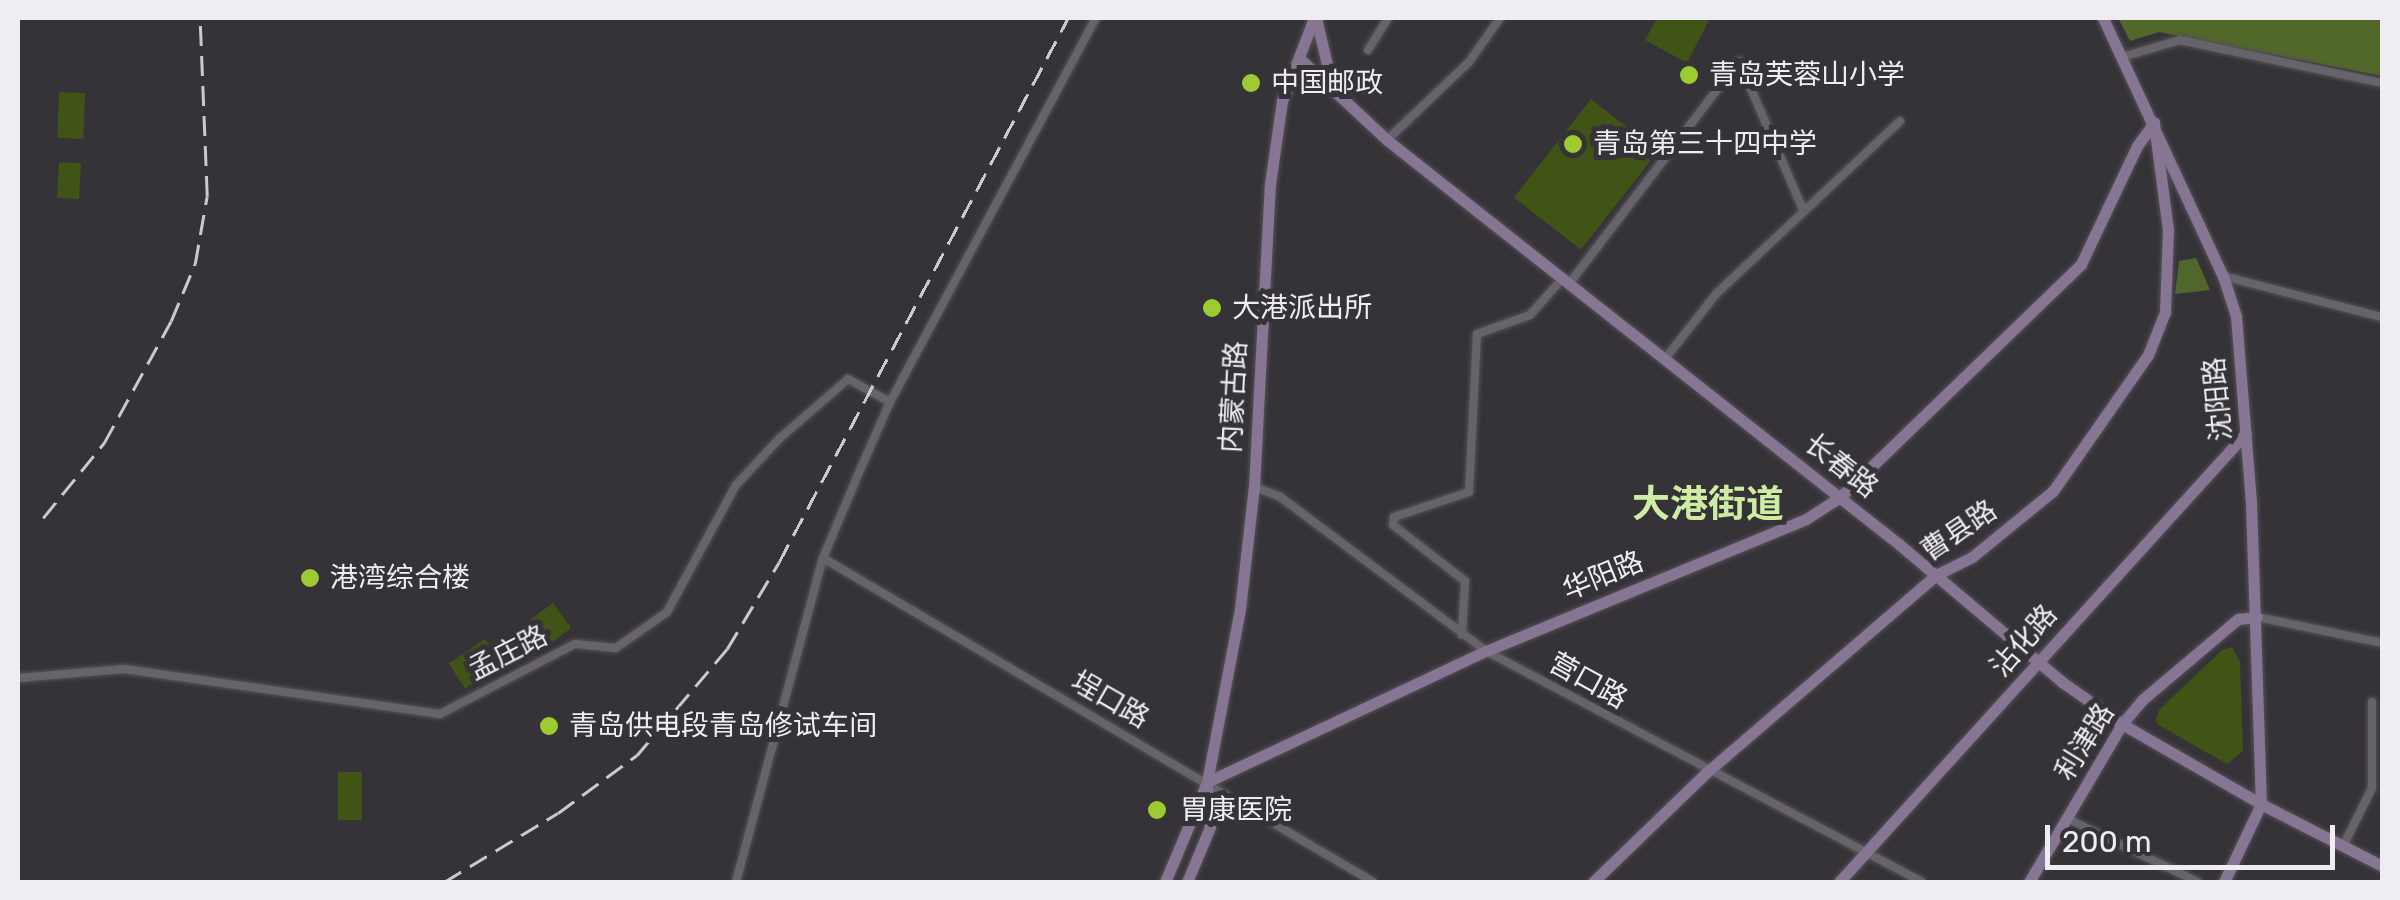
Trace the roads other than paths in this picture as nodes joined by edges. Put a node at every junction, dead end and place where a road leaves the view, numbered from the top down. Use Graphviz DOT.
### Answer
graph roads {
  1 [pos="1096,18"];
  2 [pos="1315,18"];
  3 [pos="1388,18"];
  4 [pos="1500,18"];
  5 [pos="2103,18"];
  6 [pos="1368,50"];
  7 [pos="2122,57"];
  8 [pos="1298,58"];
  9 [pos="2382,83"];
  10 [pos="1333,90"];
  11 [pos="1900,121"];
  12 [pos="2154,123"];
  13 [pos="1387,140"];
  14 [pos="1804,212"];
  15 [pos="2222,276"];
  16 [pos="1566,281"];
  17 [pos="2382,317"];
  18 [pos="1665,359"];
  19 [pos="890,402"];
  20 [pos="2246,433"];
  21 [pos="1254,487"];
  22 [pos="1840,497"];
  23 [pos="823,558"];
  24 [pos="1936,576"];
  25 [pos="2256,617"];
  26 [pos="1462,635"];
  27 [pos="2382,643"];
  28 [pos="1486,651"];
  29 [pos="2038,658"];
  30 [pos="18,678"];
  31 [pos="2372,702"];
  32 [pos="2122,724"];
  33 [pos="1707,772"];
  34 [pos="1207,782"];
  35 [pos="2261,804"];
  36 [pos="2068,818"];
  37 [pos="2343,846"];
  38 [pos="1866,854"];
  39 [pos="2382,866"];
  40 [pos="736,882"];
  41 [pos="1165,882"];
  42 [pos="1187,882"];
  43 [pos="1373,882"];
  44 [pos="1593,882"];
  45 [pos="1839,882"];
  46 [pos="1922,882"];
  47 [pos="2029,882"];
  48 [pos="2198,882"];
  49 [pos="2224,882"];
  1 -- 19 [label="street"];
  2 -- 8 [label="street, 内蒙古路"];
  2 -- 10 [label="street"];
  3 -- 6 [label="street"];
  4 -- 13 [label="street"];
  5 -- 7 [label="street, 沈阳路"];
  7 -- 9 [label="street"];
  7 -- 12 [label="street, 沈阳路"];
  8 -- 10 [label="street, 长春路"];
  8 -- 21 [label="street, 内蒙古路"];
  10 -- 13 [label="street, 长春路"];
  11 -- 14 [label="street"];
  12 -- 15 [label="street, 沈阳路"];
  12 -- 22 [label="street, 华阳路"];
  12 -- 24 [label="street, 曹县路"];
  13 -- 16 [label="street, 长春路"];
  14 -- 16 [label="street"];
  14 -- 18 [label="street"];
  15 -- 17 [label="street"];
  15 -- 20 [label="street, 沈阳路"];
  16 -- 18 [label="street, 长春路"];
  16 -- 26 [label="street"];
  18 -- 22 [label="street, 长春路"];
  19 -- 23 [label="street"];
  19 -- 30 [label="street, 孟庄路"];
  20 -- 25 [label="street, 沈阳路"];
  20 -- 29 [label="street, 沾化路"];
  21 -- 26 [label="street, 营口路"];
  21 -- 34 [label="street, 内蒙古路"];
  22 -- 24 [label="street, 长春路"];
  22 -- 28 [label="street, 华阳路"];
  23 -- 34 [label="street, 埕口路"];
  23 -- 40 [label="street"];
  24 -- 29 [label="street, 长春路"];
  24 -- 33 [label="street, 曹县路"];
  25 -- 27 [label="street"];
  25 -- 32 [label="street, 利津路"];
  25 -- 35 [label="street, 沈阳路"];
  26 -- 28 [label="street, 营口路"];
  28 -- 33 [label="street, 营口路"];
  28 -- 34 [label="street, 华阳路"];
  29 -- 32 [label="street, 长春路"];
  29 -- 38 [label="street, 沾化路"];
  31 -- 37 [label="street"];
  32 -- 35 [label="street, 长春路"];
  32 -- 36 [label="street, 利津路"];
  33 -- 38 [label="street, 营口路"];
  33 -- 44 [label="street, 曹县路"];
  34 -- 41 [label="street"];
  34 -- 42 [label="street"];
  34 -- 43 [label="street, 埕口路"];
  35 -- 37 [label="street, 长春路"];
  35 -- 49 [label="street"];
  36 -- 47 [label="street, 利津路"];
  36 -- 48 [label="street"];
  37 -- 39 [label="street, 长春路"];
  38 -- 45 [label="street, 沾化路"];
  38 -- 46 [label="street, 营口路"];
}
